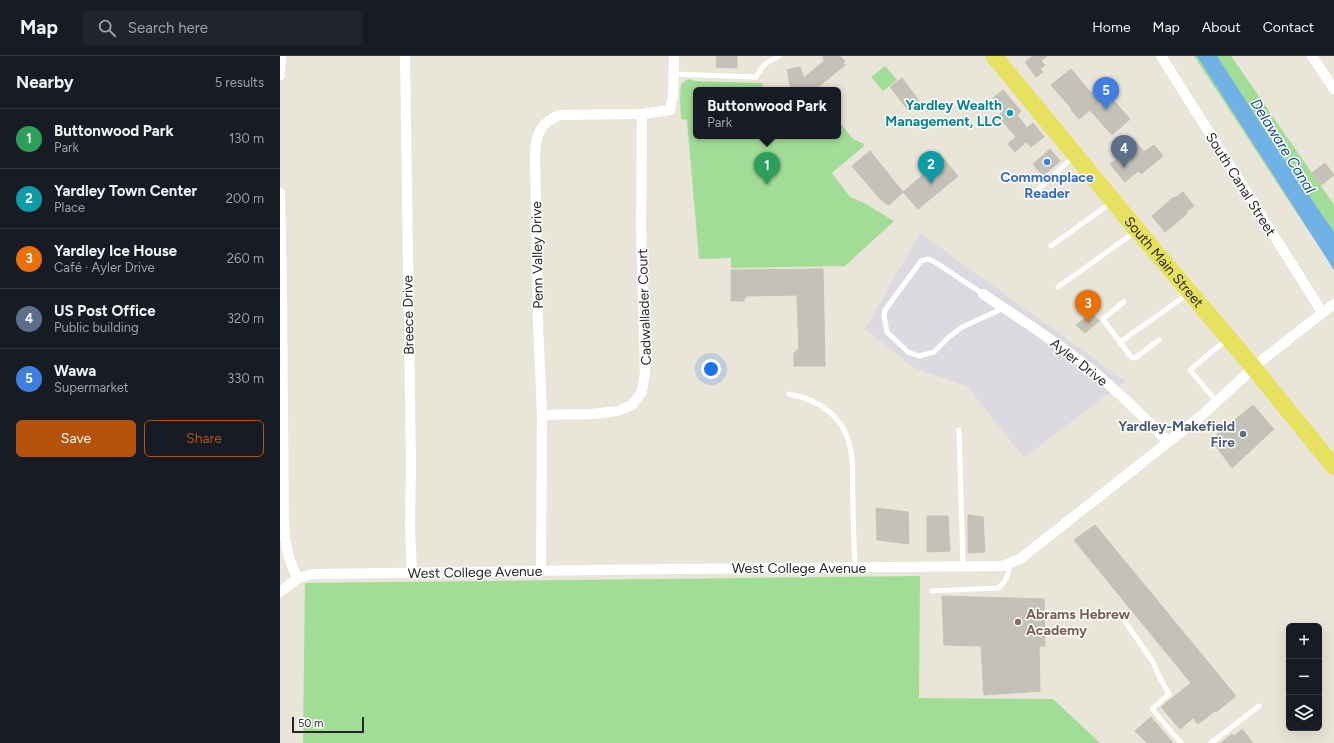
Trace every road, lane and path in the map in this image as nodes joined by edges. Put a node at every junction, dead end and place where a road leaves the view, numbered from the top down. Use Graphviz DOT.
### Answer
graph roads {
  1 [pos="281,56"];
  2 [pos="405,56"];
  3 [pos="674,56"];
  4 [pos="779,56"];
  5 [pos="994,56"];
  6 [pos="1161,56"];
  7 [pos="1312,56"];
  8 [pos="673,74"];
  9 [pos="280,75"];
  10 [pos="1334,89"];
  11 [pos="642,114"];
  12 [pos="1076,155"];
  13 [pos="280,193"];
  14 [pos="1030,197"];
  15 [pos="1113,201"];
  16 [pos="1137,230"];
  17 [pos="1051,246"];
  18 [pos="1058,287"];
  19 [pos="1190,293"];
  20 [pos="983,294"];
  21 [pos="1124,302"];
  22 [pos="1334,304"];
  23 [pos="1004,308"];
  24 [pos="1322,312"];
  25 [pos="1228,338"];
  26 [pos="1159,340"];
  27 [pos="1120,342"];
  28 [pos="1253,367"];
  29 [pos="789,394"];
  30 [pos="1216,401"];
  31 [pos="542,415"];
  32 [pos="959,430"];
  33 [pos="1167,441"];
  34 [pos="1334,467"];
  35 [pos="283,541"];
  36 [pos="1010,564"];
  37 [pos="963,567"];
  38 [pos="855,568"];
  39 [pos="542,571"];
  40 [pos="412,573"];
  41 [pos="298,578"];
  42 [pos="932,591"];
  43 [pos="280,592"];
  44 [pos="1120,614"];
  45 [pos="1259,706"];
  46 [pos="1181,743"];
  47 [pos="1211,743"];
  1 -- 9 [label="street"];
  2 -- 40 [label="street, Breece Drive"];
  3 -- 8 [label="street, Penn Valley Drive"];
  4 -- 8 [label="lane"];
  5 -- 12 [label="main road, South Main Street"];
  6 -- 24 [label="street, South Canal Street"];
  7 -- 10 [label="street"];
  8 -- 11 [label="street, Penn Valley Drive"];
  11 -- 31 [label="street, Cadwallader Court"];
  11 -- 31 [label="street, Penn Valley Drive"];
  12 -- 14 [label="lane"];
  12 -- 15 [label="main road, South Main Street"];
  13 -- 35 [label="street"];
  15 -- 16 [label="main road, South Main Street"];
  15 -- 17 [label="lane"];
  16 -- 18 [label="lane"];
  16 -- 19 [label="main road, South Main Street"];
  19 -- 25 [label="main road, South Main Street"];
  19 -- 27 [label="lane"];
  20 -- 23 [label="street, Ayler Drive"];
  20 -- 23 [label="lane"];
  21 -- 27 [label="lane"];
  22 -- 24 [label="street, West College Avenue"];
  23 -- 33 [label="street, Ayler Drive"];
  24 -- 28 [label="street, West College Avenue"];
  25 -- 28 [label="main road, South Main Street"];
  25 -- 30 [label="lane"];
  26 -- 27 [label="lane"];
  28 -- 30 [label="street, West College Avenue"];
  28 -- 34 [label="main road, South Main Street"];
  29 -- 38 [label="lane"];
  30 -- 33 [label="street, West College Avenue"];
  31 -- 39 [label="street, Penn Valley Drive"];
  32 -- 37 [label="lane"];
  33 -- 36 [label="street, West College Avenue"];
  35 -- 41 [label="street"];
  36 -- 37 [label="street, West College Avenue"];
  36 -- 42 [label="lane"];
  37 -- 38 [label="street, West College Avenue"];
  38 -- 39 [label="street, West College Avenue"];
  39 -- 40 [label="street, West College Avenue"];
  40 -- 41 [label="street, West College Avenue"];
  41 -- 43 [label="street, West College Avenue"];
  44 -- 46 [label="lane"];
  45 -- 47 [label="lane"];
}
